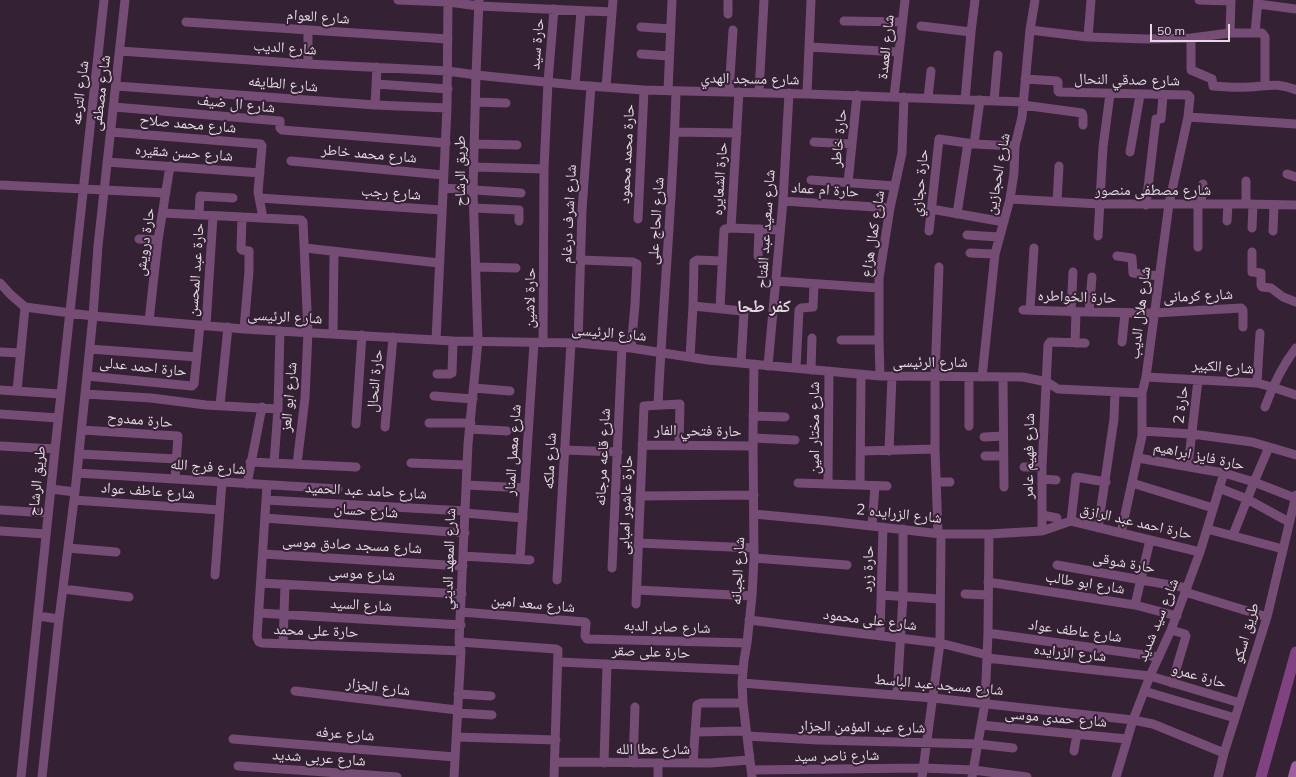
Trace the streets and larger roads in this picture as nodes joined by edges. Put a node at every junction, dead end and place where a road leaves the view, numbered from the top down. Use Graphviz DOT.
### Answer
graph roads {
  1 [pos="104,0"];
  2 [pos="126,0"];
  3 [pos="398,0"];
  4 [pos="613,0"];
  5 [pos="672,0"];
  6 [pos="728,0"];
  7 [pos="764,0"];
  8 [pos="810,0"];
  9 [pos="905,0"];
  10 [pos="975,0"];
  11 [pos="1035,0"];
  12 [pos="1091,0"];
  13 [pos="1199,0"];
  14 [pos="448,1"];
  15 [pos="1231,1"];
  16 [pos="1258,2"];
  17 [pos="479,3"];
  18 [pos="554,9"];
  19 [pos="1296,9"];
  20 [pos="581,11"];
  21 [pos="612,12"];
  22 [pos="728,14"];
  23 [pos="844,21"];
  24 [pos="186,22"];
  25 [pos="902,22"];
  26 [pos="921,26"];
  27 [pos="641,27"];
  28 [pos="671,29"];
  29 [pos="308,30"];
  30 [pos="733,30"];
  31 [pos="1030,30"];
  32 [pos="971,32"];
  33 [pos="1230,33"];
  34 [pos="1255,33"];
  35 [pos="1088,37"];
  36 [pos="1191,38"];
  37 [pos="448,39"];
  38 [pos="809,47"];
  39 [pos="120,51"];
  40 [pos="899,52"];
  41 [pos="641,54"];
  42 [pos="998,55"];
  43 [pos="669,56"];
  44 [pos="308,64"];
  45 [pos="377,67"];
  46 [pos="448,71"];
  47 [pos="931,71"];
  48 [pos="476,75"];
  49 [pos="1025,79"];
  50 [pos="548,82"];
  51 [pos="376,84"];
  52 [pos="575,85"];
  53 [pos="1265,85"];
  54 [pos="116,86"];
  55 [pos="591,86"];
  56 [pos="606,87"];
  57 [pos="448,89"];
  58 [pos="644,90"];
  59 [pos="1296,90"];
  60 [pos="672,91"];
  61 [pos="729,92"];
  62 [pos="740,92"];
  63 [pos="759,92"];
  64 [pos="789,93"];
  65 [pos="807,94"];
  66 [pos="1110,94"];
  67 [pos="858,95"];
  68 [pos="1140,95"];
  69 [pos="1163,95"];
  70 [pos="894,97"];
  71 [pos="904,97"];
  72 [pos="1190,97"];
  73 [pos="928,98"];
  74 [pos="965,100"];
  75 [pos="980,100"];
  76 [pos="994,101"];
  77 [pos="475,102"];
  78 [pos="506,103"];
  79 [pos="1024,104"];
  80 [pos="376,105"];
  81 [pos="114,107"];
  82 [pos="447,108"];
  83 [pos="1188,118"];
  84 [pos="1296,124"];
  85 [pos="1083,125"];
  86 [pos="111,132"];
  87 [pos="675,132"];
  88 [pos="737,133"];
  89 [pos="446,142"];
  90 [pos="814,142"];
  91 [pos="971,143"];
  92 [pos="474,144"];
  93 [pos="852,144"];
  94 [pos="517,145"];
  95 [pos="1015,146"];
  96 [pos="1130,152"];
  97 [pos="291,161"];
  98 [pos="107,162"];
  99 [pos="170,166"];
  100 [pos="1059,166"];
  101 [pos="474,167"];
  102 [pos="544,170"];
  103 [pos="260,173"];
  104 [pos="444,175"];
  105 [pos="811,180"];
  106 [pos="1246,181"];
  107 [pos="848,183"];
  108 [pos="1203,184"];
  109 [pos="0,185"];
  110 [pos="895,186"];
  111 [pos="443,188"];
  112 [pos="85,189"];
  113 [pos="101,189"];
  114 [pos="473,190"];
  115 [pos="166,193"];
  116 [pos="521,194"];
  117 [pos="233,198"];
  118 [pos="259,198"];
  119 [pos="1010,200"];
  120 [pos="783,201"];
  121 [pos="1057,202"];
  122 [pos="1100,204"];
  123 [pos="1169,204"];
  124 [pos="1199,204"];
  125 [pos="1228,204"];
  126 [pos="1249,204"];
  127 [pos="1146,205"];
  128 [pos="1274,205"];
  129 [pos="1296,205"];
  130 [pos="474,208"];
  131 [pos="890,208"];
  132 [pos="931,209"];
  133 [pos="442,210"];
  134 [pos="163,213"];
  135 [pos="957,214"];
  136 [pos="199,216"];
  137 [pos="213,216"];
  138 [pos="242,217"];
  139 [pos="263,218"];
  140 [pos="638,219"];
  141 [pos="1227,221"];
  142 [pos="519,222"];
  143 [pos="1004,222"];
  144 [pos="731,228"];
  145 [pos="1252,228"];
  146 [pos="759,229"];
  147 [pos="780,230"];
  148 [pos="929,231"];
  149 [pos="1273,231"];
  150 [pos="968,235"];
  151 [pos="1098,236"];
  152 [pos="999,237"];
  153 [pos="139,239"];
  154 [pos="158,240"];
  155 [pos="1198,246"];
  156 [pos="305,248"];
  157 [pos="1034,248"];
  158 [pos="334,252"];
  159 [pos="1252,252"];
  160 [pos="970,253"];
  161 [pos="995,254"];
  162 [pos="758,256"];
  163 [pos="1117,256"];
  164 [pos="580,260"];
  165 [pos="722,261"];
  166 [pos="439,263"];
  167 [pos="476,267"];
  168 [pos="939,267"];
  169 [pos="516,268"];
  170 [pos="1073,272"];
  171 [pos="1159,276"];
  172 [pos="1092,277"];
  173 [pos="776,282"];
  174 [pos="0,283"];
  175 [pos="814,284"];
  176 [pos="878,288"];
  177 [pos="1296,302"];
  178 [pos="693,306"];
  179 [pos="25,307"];
  180 [pos="720,308"];
  181 [pos="1074,312"];
  182 [pos="1089,312"];
  183 [pos="70,313"];
  184 [pos="1125,313"];
  185 [pos="1154,313"];
  186 [pos="93,316"];
  187 [pos="149,321"];
  188 [pos="203,325"];
  189 [pos="228,327"];
  190 [pos="1243,327"];
  191 [pos="244,329"];
  192 [pos="280,331"];
  193 [pos="308,332"];
  194 [pos="1260,333"];
  195 [pos="333,334"];
  196 [pos="362,335"];
  197 [pos="393,337"];
  198 [pos="812,338"];
  199 [pos="436,340"];
  200 [pos="841,340"];
  201 [pos="879,340"];
  202 [pos="453,341"];
  203 [pos="478,341"];
  204 [pos="1122,342"];
  205 [pos="539,343"];
  206 [pos="575,343"];
  207 [pos="627,348"];
  208 [pos="1296,348"];
  209 [pos="90,349"];
  210 [pos="0,352"];
  211 [pos="660,352"];
  212 [pos="20,353"];
  213 [pos="197,357"];
  214 [pos="690,357"];
  215 [pos="742,363"];
  216 [pos="754,364"];
  217 [pos="768,366"];
  218 [pos="796,368"];
  219 [pos="810,370"];
  220 [pos="828,372"];
  221 [pos="437,374"];
  222 [pos="861,375"];
  223 [pos="87,376"];
  224 [pos="880,376"];
  225 [pos="892,376"];
  226 [pos="935,377"];
  227 [pos="969,377"];
  228 [pos="982,377"];
  229 [pos="1003,377"];
  230 [pos="1146,377"];
  231 [pos="1198,380"];
  232 [pos="1047,382"];
  233 [pos="1257,383"];
  234 [pos="194,384"];
  235 [pos="1272,387"];
  236 [pos="474,388"];
  237 [pos="0,390"];
  238 [pos="17,391"];
  239 [pos="510,391"];
  240 [pos="1115,392"];
  241 [pos="1142,393"];
  242 [pos="61,394"];
  243 [pos="85,394"];
  244 [pos="1296,395"];
  245 [pos="434,396"];
  246 [pos="473,399"];
  247 [pos="220,405"];
  248 [pos="658,405"];
  249 [pos="262,407"];
  250 [pos="1265,407"];
  251 [pos="278,409"];
  252 [pos="0,414"];
  253 [pos="753,416"];
  254 [pos="785,417"];
  255 [pos="58,418"];
  256 [pos="429,423"];
  257 [pos="356,424"];
  258 [pos="470,426"];
  259 [pos="969,426"];
  260 [pos="385,427"];
  261 [pos="82,430"];
  262 [pos="507,431"];
  263 [pos="1142,431"];
  264 [pos="1192,434"];
  265 [pos="1003,436"];
  266 [pos="984,437"];
  267 [pos="795,440"];
  268 [pos="753,442"];
  269 [pos="642,445"];
  270 [pos="679,445"];
  271 [pos="0,446"];
  272 [pos="1269,447"];
  273 [pos="55,449"];
  274 [pos="935,449"];
  275 [pos="564,450"];
  276 [pos="861,451"];
  277 [pos="889,451"];
  278 [pos="618,452"];
  279 [pos="79,454"];
  280 [pos="1296,455"];
  281 [pos="985,456"];
  282 [pos="1003,456"];
  283 [pos="1138,458"];
  284 [pos="177,459"];
  285 [pos="250,462"];
  286 [pos="411,462"];
  287 [pos="274,463"];
  288 [pos="297,464"];
  289 [pos="467,465"];
  290 [pos="1188,466"];
  291 [pos="356,467"];
  292 [pos="1024,467"];
  293 [pos="1042,467"];
  294 [pos="77,473"];
  295 [pos="1224,473"];
  296 [pos="175,479"];
  297 [pos="1042,479"];
  298 [pos="1056,480"];
  299 [pos="222,482"];
  300 [pos="936,482"];
  301 [pos="950,482"];
  302 [pos="1106,482"];
  303 [pos="1254,482"];
  304 [pos="798,483"];
  305 [pos="1132,483"];
  306 [pos="247,484"];
  307 [pos="828,484"];
  308 [pos="267,485"];
  309 [pos="467,485"];
  310 [pos="860,485"];
  311 [pos="875,486"];
  312 [pos="887,486"];
  313 [pos="1004,487"];
  314 [pos="525,488"];
  315 [pos="1219,488"];
  316 [pos="51,490"];
  317 [pos="338,490"];
  318 [pos="754,495"];
  319 [pos="75,496"];
  320 [pos="640,496"];
  321 [pos="1296,496"];
  322 [pos="1247,499"];
  323 [pos="266,500"];
  324 [pos="1213,508"];
  325 [pos="0,510"];
  326 [pos="220,510"];
  327 [pos="465,512"];
  328 [pos="48,513"];
  329 [pos="754,514"];
  330 [pos="1042,515"];
  331 [pos="265,518"];
  332 [pos="523,518"];
  333 [pos="1057,518"];
  334 [pos="1071,521"];
  335 [pos="1289,522"];
  336 [pos="872,526"];
  337 [pos="883,527"];
  338 [pos="1098,528"];
  339 [pos="903,529"];
  340 [pos="1207,529"];
  341 [pos="0,531"];
  342 [pos="1042,531"];
  343 [pos="464,533"];
  344 [pos="46,534"];
  345 [pos="939,534"];
  346 [pos="989,534"];
  347 [pos="1121,534"];
  348 [pos="1233,535"];
  349 [pos="1150,540"];
  350 [pos="638,543"];
  351 [pos="68,548"];
  352 [pos="754,548"];
  353 [pos="1283,549"];
  354 [pos="116,552"];
  355 [pos="1200,552"];
  356 [pos="263,554"];
  357 [pos="754,558"];
  358 [pos="520,559"];
  359 [pos="530,560"];
  360 [pos="463,561"];
  361 [pos="847,565"];
  362 [pos="1057,565"];
  363 [pos="612,568"];
  364 [pos="215,575"];
  365 [pos="1141,579"];
  366 [pos="557,580"];
  367 [pos="988,582"];
  368 [pos="261,583"];
  369 [pos="285,584"];
  370 [pos="63,589"];
  371 [pos="637,590"];
  372 [pos="1186,590"];
  373 [pos="462,594"];
  374 [pos="966,594"];
  375 [pos="988,594"];
  376 [pos="881,595"];
  377 [pos="752,596"];
  378 [pos="128,597"];
  379 [pos="903,597"];
  380 [pos="940,599"];
  381 [pos="636,604"];
  382 [pos="1135,605"];
  383 [pos="461,612"];
  384 [pos="259,613"];
  385 [pos="284,615"];
  386 [pos="38,616"];
  387 [pos="1176,616"];
  388 [pos="1267,617"];
  389 [pos="59,619"];
  390 [pos="750,620"];
  391 [pos="461,624"];
  392 [pos="1171,630"];
  393 [pos="988,633"];
  394 [pos="880,636"];
  395 [pos="901,638"];
  396 [pos="587,639"];
  397 [pos="747,643"];
  398 [pos="940,643"];
  399 [pos="283,644"];
  400 [pos="460,647"];
  401 [pos="987,657"];
  402 [pos="1159,657"];
  403 [pos="558,662"];
  404 [pos="607,664"];
  405 [pos="743,670"];
  406 [pos="1150,676"];
  407 [pos="742,683"];
  408 [pos="1172,683"];
  409 [pos="295,691"];
  410 [pos="1144,691"];
  411 [pos="458,694"];
  412 [pos="897,695"];
  413 [pos="491,696"];
  414 [pos="933,698"];
  415 [pos="743,703"];
  416 [pos="985,703"];
  417 [pos="1240,703"];
  418 [pos="635,707"];
  419 [pos="457,711"];
  420 [pos="492,715"];
  421 [pos="1235,718"];
  422 [pos="1133,720"];
  423 [pos="981,725"];
  424 [pos="695,732"];
  425 [pos="746,733"];
  426 [pos="1077,734"];
  427 [pos="456,737"];
  428 [pos="232,739"];
  429 [pos="1127,739"];
  430 [pos="556,740"];
  431 [pos="926,742"];
  432 [pos="978,744"];
  433 [pos="1013,748"];
  434 [pos="1074,751"];
  435 [pos="1224,753"];
  436 [pos="455,757"];
  437 [pos="750,760"];
  438 [pos="555,762"];
  439 [pos="604,763"];
  440 [pos="633,763"];
  441 [pos="658,763"];
  442 [pos="693,763"];
  443 [pos="238,766"];
  444 [pos="1296,766"];
  445 [pos="923,773"];
  446 [pos="972,773"];
  447 [pos="752,774"];
  448 [pos="21,777"];
  449 [pos="42,777"];
  450 [pos="397,777"];
  451 [pos="454,777"];
  452 [pos="554,777"];
  453 [pos="658,777"];
  454 [pos="1028,777"];
  455 [pos="1116,777"];
  456 [pos="1218,777"];
  457 [pos="1293,777"];
  1 -- 112 [label="street, شارع الترعه"];
  2 -- 39 [label="street, شارع مصطفى"];
  3 -- 14 [label="street"];
  4 -- 21 [label="street"];
  5 -- 28 [label="street, شارع الحاج على"];
  6 -- 22 [label="street"];
  7 -- 63 [label="street"];
  8 -- 38 [label="street"];
  9 -- 25 [label="street, شارع العمدة"];
  10 -- 32 [label="street"];
  11 -- 31 [label="street, شارع الحجازين"];
  12 -- 35 [label="street"];
  13 -- 15 [label="street"];
  14 -- 17 [label="street"];
  14 -- 37 [label="street, طريق الرشاح"];
  15 -- 33 [label="street"];
  16 -- 19 [label="street"];
  16 -- 34 [label="street"];
  17 -- 18 [label="street"];
  17 -- 48 [label="street, طريق الرشاح"];
  18 -- 20 [label="street"];
  18 -- 50 [label="street, حارة سيد"];
  20 -- 21 [label="street"];
  20 -- 52 [label="street"];
  21 -- 56 [label="street"];
  23 -- 25 [label="street"];
  24 -- 29 [label="street, شارع العوام"];
  25 -- 40 [label="street, شارع العمدة"];
  26 -- 32 [label="street"];
  27 -- 28 [label="street"];
  28 -- 43 [label="street, شارع الحاج على"];
  29 -- 37 [label="street, شارع العوام"];
  29 -- 44 [label="street"];
  30 -- 61 [label="street"];
  31 -- 35 [label="street"];
  31 -- 49 [label="street, شارع الحجازين"];
  32 -- 74 [label="street"];
  33 -- 34 [label="street"];
  33 -- 36 [label="street"];
  34 -- 53 [label="street"];
  35 -- 36 [label="street"];
  36 -- 53 [label="street"];
  37 -- 46 [label="street, طريق الرشاح"];
  38 -- 40 [label="street"];
  38 -- 65 [label="street"];
  39 -- 44 [label="street, شارع الديب"];
  39 -- 54 [label="street, شارع مصطفى"];
  40 -- 70 [label="street, شارع العمدة"];
  41 -- 43 [label="street"];
  42 -- 76 [label="street"];
  43 -- 60 [label="street, شارع الحاج على"];
  44 -- 45 [label="street, شارع الديب"];
  45 -- 46 [label="street, شارع الديب"];
  45 -- 51 [label="street"];
  46 -- 48 [label="street, شارع الديب"];
  46 -- 57 [label="street, طريق الرشاح"];
  47 -- 73 [label="street"];
  48 -- 50 [label="street, شارع مسجد الهدي"];
  48 -- 77 [label="street, طريق الرشاح"];
  49 -- 66 [label="street, شارع صدقي النحال"];
  49 -- 79 [label="street, شارع الحجازين"];
  50 -- 52 [label="street, شارع مسجد الهدي"];
  50 -- 102 [label="street, حارة سيد"];
  51 -- 57 [label="street"];
  51 -- 80 [label="street"];
  52 -- 55 [label="street, شارع مسجد الهدي"];
  53 -- 59 [label="street"];
  54 -- 80 [label="street, شارع الطايفه"];
  54 -- 81 [label="street, شارع مصطفى"];
  55 -- 56 [label="street, شارع مسجد الهدي"];
  55 -- 164 [label="street, شارع اشرف درغام"];
  56 -- 58 [label="street, شارع مسجد الهدي"];
  57 -- 82 [label="street, طريق الرشاح"];
  58 -- 60 [label="street, شارع مسجد الهدي"];
  58 -- 140 [label="street, حارة محمد محمود"];
  60 -- 61 [label="street, شارع مسجد الهدي"];
  60 -- 87 [label="street, شارع الحاج على"];
  61 -- 62 [label="street, شارع مسجد الهدي"];
  62 -- 63 [label="street, شارع مسجد الهدي"];
  62 -- 88 [label="street, حارة الشعايره"];
  63 -- 64 [label="street, شارع مسجد الهدي"];
  64 -- 65 [label="street, شارع مسجد الهدي"];
  64 -- 120 [label="street, شارع سعيد عبد الفتاح"];
  65 -- 67 [label="street, شارع مسجد الهدي"];
  66 -- 68 [label="street, شارع صدقي النحال"];
  66 -- 122 [label="street"];
  67 -- 70 [label="street, شارع مسجد الهدي"];
  67 -- 93 [label="street, حارة خاطر"];
  68 -- 69 [label="street, شارع صدقي النحال"];
  68 -- 96 [label="street"];
  69 -- 72 [label="street, شارع صدقي النحال"];
  69 -- 127 [label="street"];
  70 -- 71 [label="street, شارع مسجد الهدي"];
  71 -- 73 [label="street, شارع مسجد الهدي"];
  71 -- 110 [label="street, شارع كمال هزاع"];
  72 -- 83 [label="street, شارع هلال الديب"];
  73 -- 74 [label="street, شارع مسجد الهدي"];
  74 -- 75 [label="street, شارع مسجد الهدي"];
  75 -- 76 [label="street, شارع مسجد الهدي"];
  75 -- 91 [label="street"];
  76 -- 79 [label="street, شارع مسجد الهدي"];
  77 -- 78 [label="street"];
  77 -- 92 [label="street, طريق الرشاح"];
  79 -- 85 [label="street, شارع مسجد الهدي"];
  79 -- 95 [label="street, شارع الحجازين"];
  80 -- 82 [label="street, شارع الطايفه"];
  81 -- 86 [label="street, شارع مصطفى"];
  81 -- 89 [label="street, شارع ال ضيف"];
  82 -- 89 [label="street, طريق الرشاح"];
  83 -- 84 [label="street"];
  83 -- 123 [label="street, شارع هلال الديب"];
  86 -- 98 [label="street, شارع مصطفى"];
  86 -- 103 [label="street, شارع محمد صلاح"];
  87 -- 88 [label="street"];
  87 -- 211 [label="street, شارع الحاج على"];
  88 -- 144 [label="street, حارة الشعايره"];
  89 -- 104 [label="street, طريق الرشاح"];
  90 -- 93 [label="street"];
  91 -- 95 [label="street"];
  91 -- 132 [label="street, حارة حجازي"];
  91 -- 135 [label="street"];
  92 -- 94 [label="street"];
  92 -- 101 [label="street, طريق الرشاح"];
  93 -- 107 [label="street, حارة خاطر"];
  95 -- 119 [label="street, شارع الحجازين"];
  97 -- 104 [label="street, شارع محمد خاطر"];
  98 -- 99 [label="street, شارع حسن شقيره"];
  98 -- 113 [label="street, شارع مصطفى"];
  99 -- 103 [label="street, شارع حسن شقيره"];
  99 -- 115 [label="street, حارة درويش"];
  100 -- 121 [label="street"];
  101 -- 102 [label="street"];
  101 -- 114 [label="street, طريق الرشاح"];
  102 -- 205 [label="street, حارة لاشين"];
  103 -- 118 [label="street"];
  104 -- 111 [label="street, طريق الرشاح"];
  105 -- 107 [label="street"];
  106 -- 126 [label="street"];
  107 -- 110 [label="street"];
  108 -- 124 [label="street"];
  109 -- 112 [label="street"];
  110 -- 131 [label="street, شارع كمال هزاع"];
  111 -- 114 [label="street"];
  111 -- 133 [label="street, طريق الرشاح"];
  112 -- 113 [label="street"];
  112 -- 183 [label="street, طريق الرشاح"];
  113 -- 115 [label="street"];
  113 -- 186 [label="street"];
  114 -- 116 [label="street"];
  114 -- 130 [label="street, طريق الرشاح"];
  115 -- 134 [label="street, حارة درويش"];
  117 -- 136 [label="street"];
  118 -- 133 [label="street, شارع رجب"];
  118 -- 139 [label="street"];
  119 -- 121 [label="street, شارع مصطفى منصور"];
  119 -- 143 [label="street, شارع الحجازين"];
  120 -- 131 [label="street, حارة ام عماد"];
  120 -- 147 [label="street, شارع سعيد عبد الفتاح"];
  121 -- 122 [label="street, شارع مصطفى منصور"];
  122 -- 127 [label="street, شارع مصطفى منصور"];
  122 -- 151 [label="street"];
  123 -- 124 [label="street, شارع مصطفى منصور"];
  123 -- 127 [label="street, شارع مصطفى منصور"];
  123 -- 171 [label="street, شارع هلال الديب"];
  124 -- 125 [label="street, شارع مصطفى منصور"];
  124 -- 155 [label="street"];
  125 -- 126 [label="street, شارع مصطفى منصور"];
  125 -- 141 [label="street"];
  126 -- 128 [label="street, شارع مصطفى منصور"];
  126 -- 145 [label="street"];
  128 -- 129 [label="street, شارع مصطفى منصور"];
  128 -- 149 [label="street"];
  130 -- 142 [label="street"];
  130 -- 167 [label="street, طريق الرشاح"];
  131 -- 176 [label="street, شارع كمال هزاع"];
  132 -- 135 [label="street"];
  132 -- 148 [label="street, حارة حجازي"];
  133 -- 166 [label="street, طريق الرشاح"];
  134 -- 136 [label="street"];
  134 -- 154 [label="street, حارة درويش"];
  135 -- 143 [label="street"];
  136 -- 137 [label="street"];
  137 -- 138 [label="street"];
  137 -- 188 [label="street, حارة عبد المحسن"];
  138 -- 139 [label="street"];
  138 -- 191 [label="street"];
  139 -- 156 [label="street, شارع ابو العز"];
  143 -- 152 [label="street, شارع الحجازين"];
  144 -- 146 [label="street"];
  144 -- 165 [label="street, حارة الشعايره"];
  146 -- 147 [label="street"];
  146 -- 162 [label="street"];
  147 -- 173 [label="street, شارع سعيد عبد الفتاح"];
  150 -- 152 [label="street"];
  152 -- 161 [label="street, شارع الحجازين"];
  153 -- 154 [label="street"];
  154 -- 187 [label="street, حارة درويش"];
  156 -- 158 [label="street"];
  156 -- 193 [label="street, شارع ابو العز"];
  157 -- 181 [label="street, حارة الخواطره"];
  158 -- 166 [label="street"];
  158 -- 195 [label="street"];
  159 -- 177 [label="street"];
  160 -- 161 [label="street"];
  161 -- 228 [label="street, شارع الحجازين"];
  163 -- 171 [label="street"];
  164 -- 206 [label="street, شارع اشرف درغام"];
  164 -- 207 [label="street, شارع قاعه مرجانه"];
  165 -- 178 [label="street"];
  165 -- 180 [label="street"];
  166 -- 199 [label="street, طريق الرشاح"];
  167 -- 169 [label="street"];
  167 -- 203 [label="street, طريق الرشاح"];
  168 -- 226 [label="street"];
  170 -- 181 [label="street"];
  171 -- 185 [label="street, شارع هلال الديب"];
  172 -- 182 [label="street"];
  173 -- 175 [label="street"];
  173 -- 217 [label="street, شارع سعيد عبد الفتاح"];
  174 -- 179 [label="street"];
  175 -- 176 [label="street"];
  175 -- 218 [label="street"];
  176 -- 201 [label="street, شارع كمال هزاع"];
  178 -- 180 [label="street"];
  178 -- 214 [label="street"];
  179 -- 183 [label="street, شارع الرئيسى"];
  179 -- 212 [label="street"];
  180 -- 215 [label="street"];
  181 -- 182 [label="street, حارة الخواطره"];
  181 -- 232 [label="street, شارع فهيم عامر"];
  182 -- 184 [label="street, حارة الخواطره"];
  183 -- 186 [label="street, شارع الرئيسى"];
  183 -- 242 [label="street, طريق الرشاح"];
  184 -- 185 [label="street, حارة الخواطره"];
  184 -- 204 [label="street"];
  185 -- 190 [label="street, شارع كرمانى"];
  185 -- 230 [label="street, شارع هلال الديب"];
  186 -- 187 [label="street, شارع الرئيسى"];
  186 -- 209 [label="street"];
  187 -- 188 [label="street, شارع الرئيسى"];
  188 -- 189 [label="street, شارع الرئيسى"];
  188 -- 213 [label="street, حارة عبد المحسن"];
  189 -- 191 [label="street, شارع الرئيسى"];
  189 -- 247 [label="street"];
  191 -- 192 [label="street, شارع الرئيسى"];
  192 -- 193 [label="street, شارع الرئيسى"];
  192 -- 251 [label="street"];
  193 -- 195 [label="street, شارع الرئيسى"];
  193 -- 288 [label="street, شارع ابو العز"];
  194 -- 233 [label="street"];
  195 -- 196 [label="street, شارع الرئيسى"];
  196 -- 197 [label="street, شارع الرئيسى"];
  196 -- 257 [label="street"];
  197 -- 199 [label="street, شارع الرئيسى"];
  197 -- 260 [label="street, حارة النحال"];
  198 -- 219 [label="street"];
  199 -- 202 [label="street, شارع الرئيسى"];
  200 -- 201 [label="street"];
  201 -- 224 [label="street, شارع كمال هزاع"];
  202 -- 203 [label="street, شارع الرئيسى"];
  202 -- 221 [label="street"];
  203 -- 205 [label="street, شارع الرئيسى"];
  203 -- 236 [label="street, شارع المعهد الديني"];
  205 -- 206 [label="street, شارع الرئيسى"];
  205 -- 314 [label="street, شارع معمل المنار"];
  206 -- 207 [label="street, شارع الرئيسى"];
  206 -- 275 [label="street, شارع ملكه"];
  207 -- 211 [label="street, شارع الرئيسى"];
  207 -- 278 [label="street, شارع قاعه مرجانه"];
  208 -- 235 [label="street"];
  209 -- 213 [label="street"];
  209 -- 223 [label="street"];
  210 -- 212 [label="street"];
  211 -- 214 [label="street, شارع الرئيسى"];
  211 -- 248 [label="street"];
  212 -- 238 [label="street"];
  213 -- 234 [label="street, حارة عبد المحسن"];
  214 -- 215 [label="street, شارع الرئيسى"];
  215 -- 216 [label="street, شارع الرئيسى"];
  216 -- 217 [label="street, شارع الرئيسى"];
  216 -- 253 [label="street, شارع الجبانه"];
  217 -- 218 [label="street, شارع الرئيسى"];
  218 -- 219 [label="street, شارع الرئيسى"];
  219 -- 220 [label="street, شارع الرئيسى"];
  220 -- 222 [label="street, شارع الرئيسى"];
  220 -- 307 [label="street, شارع مختار امين"];
  222 -- 224 [label="street, شارع الرئيسى"];
  222 -- 276 [label="street"];
  223 -- 234 [label="street, حارة احمد عدلى"];
  223 -- 243 [label="street"];
  224 -- 225 [label="street, شارع الرئيسى"];
  225 -- 226 [label="street, شارع الرئيسى"];
  225 -- 277 [label="street"];
  226 -- 227 [label="street, شارع الرئيسى"];
  226 -- 274 [label="street"];
  227 -- 228 [label="street, شارع الرئيسى"];
  227 -- 259 [label="street"];
  228 -- 229 [label="street, شارع الرئيسى"];
  229 -- 232 [label="street, شارع الرئيسى"];
  229 -- 265 [label="street"];
  230 -- 231 [label="street, شارع الكبير"];
  230 -- 241 [label="street, شارع هلال الديب"];
  231 -- 233 [label="street, شارع الكبير"];
  231 -- 264 [label="street, حارة 2"];
  232 -- 240 [label="street, شارع الرئيسى"];
  232 -- 293 [label="street, شارع فهيم عامر"];
  233 -- 235 [label="street, شارع الكبير"];
  235 -- 244 [label="street, شارع الكبير"];
  235 -- 250 [label="street"];
  236 -- 239 [label="street"];
  236 -- 246 [label="street, شارع المعهد الديني"];
  237 -- 238 [label="street"];
  238 -- 242 [label="street"];
  240 -- 241 [label="street, شارع الرئيسى"];
  240 -- 302 [label="street"];
  241 -- 263 [label="street, شارع هلال الديب"];
  242 -- 255 [label="street, طريق الرشاح"];
  243 -- 247 [label="street"];
  243 -- 261 [label="street"];
  245 -- 246 [label="street"];
  246 -- 258 [label="street, شارع المعهد الديني"];
  247 -- 249 [label="street"];
  248 -- 269 [label="street, حارة عاشور امبابى"];
  248 -- 270 [label="street"];
  249 -- 251 [label="street"];
  249 -- 285 [label="street"];
  251 -- 287 [label="street"];
  252 -- 255 [label="street"];
  253 -- 254 [label="street"];
  253 -- 268 [label="street, شارع الجبانه"];
  255 -- 273 [label="street, طريق الرشاح"];
  256 -- 258 [label="street"];
  258 -- 262 [label="street"];
  258 -- 289 [label="street, شارع المعهد الديني"];
  261 -- 279 [label="street"];
  261 -- 284 [label="street, حارة ممدوح"];
  263 -- 264 [label="street"];
  263 -- 283 [label="street, شارع هلال الديب"];
  264 -- 272 [label="street"];
  264 -- 290 [label="street, حارة 2"];
  265 -- 266 [label="street"];
  265 -- 282 [label="street"];
  267 -- 268 [label="street, حارة فتحي الفار"];
  268 -- 270 [label="street, حارة فتحي الفار"];
  268 -- 318 [label="street, شارع الجبانه"];
  269 -- 270 [label="street, حارة فتحي الفار"];
  269 -- 320 [label="street, حارة عاشور امبابى"];
  271 -- 273 [label="street"];
  272 -- 280 [label="street"];
  272 -- 303 [label="street"];
  273 -- 316 [label="street, طريق الرشاح"];
  274 -- 277 [label="street"];
  274 -- 300 [label="street"];
  275 -- 278 [label="street"];
  275 -- 366 [label="street, شارع ملكه"];
  276 -- 277 [label="street"];
  276 -- 310 [label="street"];
  278 -- 363 [label="street, شارع قاعه مرجانه"];
  279 -- 284 [label="street"];
  279 -- 294 [label="street"];
  281 -- 282 [label="street"];
  282 -- 313 [label="street"];
  283 -- 290 [label="street, حارة فايز ابراهيم"];
  283 -- 305 [label="street, شارع هلال الديب"];
  284 -- 296 [label="street, حارة ممدوح"];
  285 -- 287 [label="street"];
  285 -- 306 [label="street"];
  286 -- 289 [label="street"];
  287 -- 288 [label="street"];
  288 -- 291 [label="street"];
  289 -- 309 [label="street, شارع المعهد الديني"];
  290 -- 295 [label="street, حارة فايز ابراهيم"];
  292 -- 293 [label="street"];
  293 -- 297 [label="street, شارع فهيم عامر"];
  294 -- 296 [label="street, شارع فرج الله"];
  294 -- 319 [label="street"];
  295 -- 303 [label="street, حارة فايز ابراهيم"];
  295 -- 315 [label="street, شارع سيد شديد"];
  296 -- 299 [label="street, شارع فرج الله"];
  297 -- 298 [label="street"];
  297 -- 330 [label="street, شارع فهيم عامر"];
  299 -- 306 [label="street, شارع فرج الله"];
  299 -- 326 [label="street"];
  300 -- 301 [label="street"];
  300 -- 345 [label="street"];
  302 -- 334 [label="street"];
  302 -- 338 [label="street"];
  303 -- 321 [label="street, حارة فايز ابراهيم"];
  303 -- 322 [label="street"];
  304 -- 307 [label="street"];
  305 -- 324 [label="street"];
  305 -- 347 [label="street, شارع هلال الديب"];
  306 -- 308 [label="street, شارع فرج الله"];
  307 -- 310 [label="street"];
  308 -- 317 [label="street, شارع فرج الله"];
  308 -- 323 [label="street, حارة على محمد"];
  309 -- 314 [label="street"];
  309 -- 327 [label="street, شارع المعهد الديني"];
  310 -- 311 [label="street"];
  311 -- 312 [label="street"];
  311 -- 336 [label="street"];
  314 -- 332 [label="street, شارع معمل المنار"];
  315 -- 322 [label="street"];
  315 -- 324 [label="street, شارع سيد شديد"];
  316 -- 319 [label="street, شارع عاطف عواد"];
  316 -- 328 [label="street, طريق الرشاح"];
  318 -- 320 [label="street"];
  318 -- 329 [label="street, شارع الجبانه"];
  319 -- 326 [label="street, شارع عاطف عواد"];
  319 -- 351 [label="street"];
  320 -- 350 [label="street, حارة عاشور امبابى"];
  321 -- 335 [label="street, طريق اسكو"];
  322 -- 335 [label="street"];
  322 -- 348 [label="street"];
  323 -- 327 [label="street, شارع حامد عبد الحميد"];
  323 -- 331 [label="street, حارة على محمد"];
  324 -- 340 [label="street, شارع سيد شديد"];
  325 -- 328 [label="street"];
  326 -- 364 [label="street"];
  327 -- 332 [label="street, شارع حامد عبد الحميد"];
  327 -- 343 [label="street, شارع المعهد الديني"];
  328 -- 344 [label="street, طريق الرشاح"];
  329 -- 336 [label="street, شارع الزرايده 2"];
  329 -- 352 [label="street, شارع الجبانه"];
  330 -- 333 [label="street"];
  330 -- 342 [label="street, شارع فهيم عامر"];
  331 -- 343 [label="street, شارع حسان"];
  331 -- 356 [label="street, حارة على محمد"];
  332 -- 358 [label="street, شارع معمل المنار"];
  334 -- 338 [label="street, حارة احمد عبد الرازق"];
  334 -- 342 [label="street, حارة احمد عبد الرازق"];
  335 -- 353 [label="street, طريق اسكو"];
  336 -- 337 [label="street, شارع الزرايده 2"];
  337 -- 339 [label="street, شارع الزرايده 2"];
  337 -- 376 [label="street, حارة زرد"];
  338 -- 347 [label="street, حارة احمد عبد الرازق"];
  339 -- 345 [label="street, شارع الزرايده 2"];
  339 -- 379 [label="street"];
  340 -- 348 [label="street"];
  340 -- 355 [label="street, شارع سيد شديد"];
  341 -- 344 [label="street"];
  342 -- 346 [label="street, شارع الزرايده 2"];
  343 -- 360 [label="street, شارع المعهد الديني"];
  344 -- 386 [label="street, طريق الرشاح"];
  345 -- 346 [label="street, شارع الزرايده 2"];
  345 -- 380 [label="street"];
  346 -- 367 [label="street"];
  347 -- 349 [label="street, حارة احمد عبد الرازق"];
  348 -- 353 [label="street"];
  349 -- 355 [label="street, حارة احمد عبد الرازق"];
  349 -- 365 [label="street"];
  350 -- 352 [label="street"];
  350 -- 371 [label="street, حارة عاشور امبابى"];
  351 -- 354 [label="street"];
  351 -- 370 [label="street"];
  352 -- 357 [label="street, شارع الجبانه"];
  353 -- 388 [label="street, طريق اسكو"];
  355 -- 372 [label="street, شارع سيد شديد"];
  356 -- 360 [label="street, شارع مسجد صادق موسى"];
  356 -- 368 [label="street, حارة على محمد"];
  357 -- 361 [label="street"];
  357 -- 377 [label="street, شارع الجبانه"];
  358 -- 359 [label="street, شارع مسجد صادق موسى"];
  358 -- 360 [label="street, شارع مسجد صادق موسى"];
  360 -- 373 [label="street, شارع المعهد الديني"];
  362 -- 365 [label="street, حارة شوقى"];
  365 -- 372 [label="street, حارة شوقى"];
  365 -- 382 [label="street"];
  367 -- 375 [label="street"];
  367 -- 382 [label="street, شارع ابو طالب"];
  368 -- 369 [label="street, شارع موسى"];
  368 -- 384 [label="street, حارة على محمد"];
  369 -- 373 [label="street, شارع موسى"];
  369 -- 385 [label="street"];
  370 -- 378 [label="street"];
  370 -- 389 [label="street"];
  371 -- 377 [label="street"];
  371 -- 381 [label="street, حارة عاشور امبابى"];
  372 -- 387 [label="street, شارع سيد شديد"];
  372 -- 388 [label="street, حارة شوقى"];
  373 -- 383 [label="street, شارع المعهد الديني"];
  374 -- 375 [label="street"];
  375 -- 393 [label="street"];
  376 -- 379 [label="street"];
  376 -- 394 [label="street, حارة زرد"];
  377 -- 390 [label="street, شارع الجبانه"];
  379 -- 380 [label="street"];
  379 -- 395 [label="street"];
  380 -- 398 [label="street"];
  382 -- 387 [label="street, شارع ابو طالب"];
  383 -- 391 [label="street, شارع المعهد الديني"];
  383 -- 396 [label="street, شارع سعد امين"];
  384 -- 385 [label="street, شارع السيد"];
  384 -- 399 [label="street, حارة على محمد"];
  385 -- 391 [label="street, شارع السيد"];
  385 -- 399 [label="street"];
  386 -- 389 [label="street"];
  386 -- 448 [label="street, طريق الرشاح"];
  387 -- 392 [label="street, شارع سيد شديد"];
  388 -- 417 [label="street, طريق اسكو"];
  389 -- 449 [label="street"];
  390 -- 394 [label="street, شارع على محمود"];
  390 -- 397 [label="street, شارع الجبانه"];
  391 -- 400 [label="street, شارع المعهد الديني"];
  392 -- 402 [label="street, شارع سيد شديد"];
  392 -- 408 [label="street"];
  393 -- 401 [label="street"];
  393 -- 402 [label="street, شارع عاطف عواد"];
  394 -- 395 [label="street, شارع على محمود"];
  395 -- 398 [label="street, شارع على محمود"];
  395 -- 412 [label="street"];
  396 -- 397 [label="street, شارع صابر الدبه"];
  397 -- 405 [label="street, شارع الجبانه"];
  398 -- 401 [label="street, شارع على محمود"];
  398 -- 414 [label="street"];
  399 -- 400 [label="street, حارة على محمد"];
  400 -- 403 [label="street, حارة على محمد"];
  400 -- 411 [label="street, شارع المعهد الديني"];
  401 -- 406 [label="street, شارع الزرايده"];
  401 -- 416 [label="street"];
  402 -- 406 [label="street, شارع سيد شديد"];
  403 -- 404 [label="street, حارة على صقر"];
  403 -- 430 [label="street"];
  404 -- 405 [label="street, حارة على صقر"];
  404 -- 439 [label="street"];
  405 -- 407 [label="street, شارع الجبانه"];
  406 -- 408 [label="street, حارة عمرو"];
  406 -- 410 [label="street, شارع سيد شديد"];
  407 -- 412 [label="street, شارع مسجد عبد الباسط"];
  407 -- 415 [label="street, شارع الجبانه"];
  408 -- 417 [label="street, حارة عمرو"];
  409 -- 419 [label="street, شارع الجزار"];
  410 -- 421 [label="street"];
  410 -- 422 [label="street, شارع سيد شديد"];
  411 -- 413 [label="street"];
  411 -- 419 [label="street, شارع المعهد الديني"];
  412 -- 414 [label="street, شارع مسجد عبد الباسط"];
  414 -- 416 [label="street, شارع مسجد عبد الباسط"];
  414 -- 431 [label="street"];
  415 -- 424 [label="street"];
  415 -- 425 [label="street, شارع الجبانه"];
  416 -- 422 [label="street, شارع مسجد عبد الباسط"];
  416 -- 423 [label="street"];
  417 -- 421 [label="street, طريق اسكو"];
  418 -- 440 [label="street"];
  419 -- 420 [label="street, شارع الجزار"];
  419 -- 427 [label="street, شارع المعهد الديني"];
  421 -- 435 [label="street, طريق اسكو"];
  422 -- 429 [label="street, شارع سيد شديد"];
  422 -- 435 [label="street, شارع مسجد عبد الباسط"];
  423 -- 426 [label="street, شارع حمدى موسى"];
  423 -- 432 [label="street"];
  424 -- 425 [label="street, شارع عبد المؤمن الجزار"];
  424 -- 442 [label="street"];
  425 -- 431 [label="street, شارع عبد المؤمن الجزار"];
  425 -- 437 [label="street, شارع الجبانه"];
  426 -- 429 [label="street, شارع حمدى موسى"];
  426 -- 434 [label="street"];
  427 -- 430 [label="street"];
  427 -- 436 [label="street, شارع المعهد الديني"];
  428 -- 436 [label="street, شارع عرفه"];
  429 -- 455 [label="street, شارع سيد شديد"];
  430 -- 438 [label="street"];
  431 -- 432 [label="street, شارع عبد المؤمن الجزار"];
  431 -- 445 [label="street"];
  432 -- 433 [label="street, شارع عبد المؤمن الجزار"];
  432 -- 446 [label="street"];
  435 -- 456 [label="street, طريق اسكو"];
  436 -- 451 [label="street, شارع المعهد الديني"];
  437 -- 442 [label="street, شارع عطا الله"];
  437 -- 447 [label="street, شارع الجبانه"];
  438 -- 439 [label="street, شارع عطا الله"];
  438 -- 452 [label="street"];
  439 -- 440 [label="street, شارع عطا الله"];
  440 -- 441 [label="street, شارع عطا الله"];
  441 -- 442 [label="street, شارع عطا الله"];
  441 -- 453 [label="street"];
  443 -- 450 [label="street, شارع عربى شديد"];
  444 -- 457 [label="street"];
  445 -- 446 [label="street, شارع ناصر سيد"];
  445 -- 447 [label="street, شارع ناصر سيد"];
  446 -- 454 [label="street, شارع ناصر سيد"];
}
